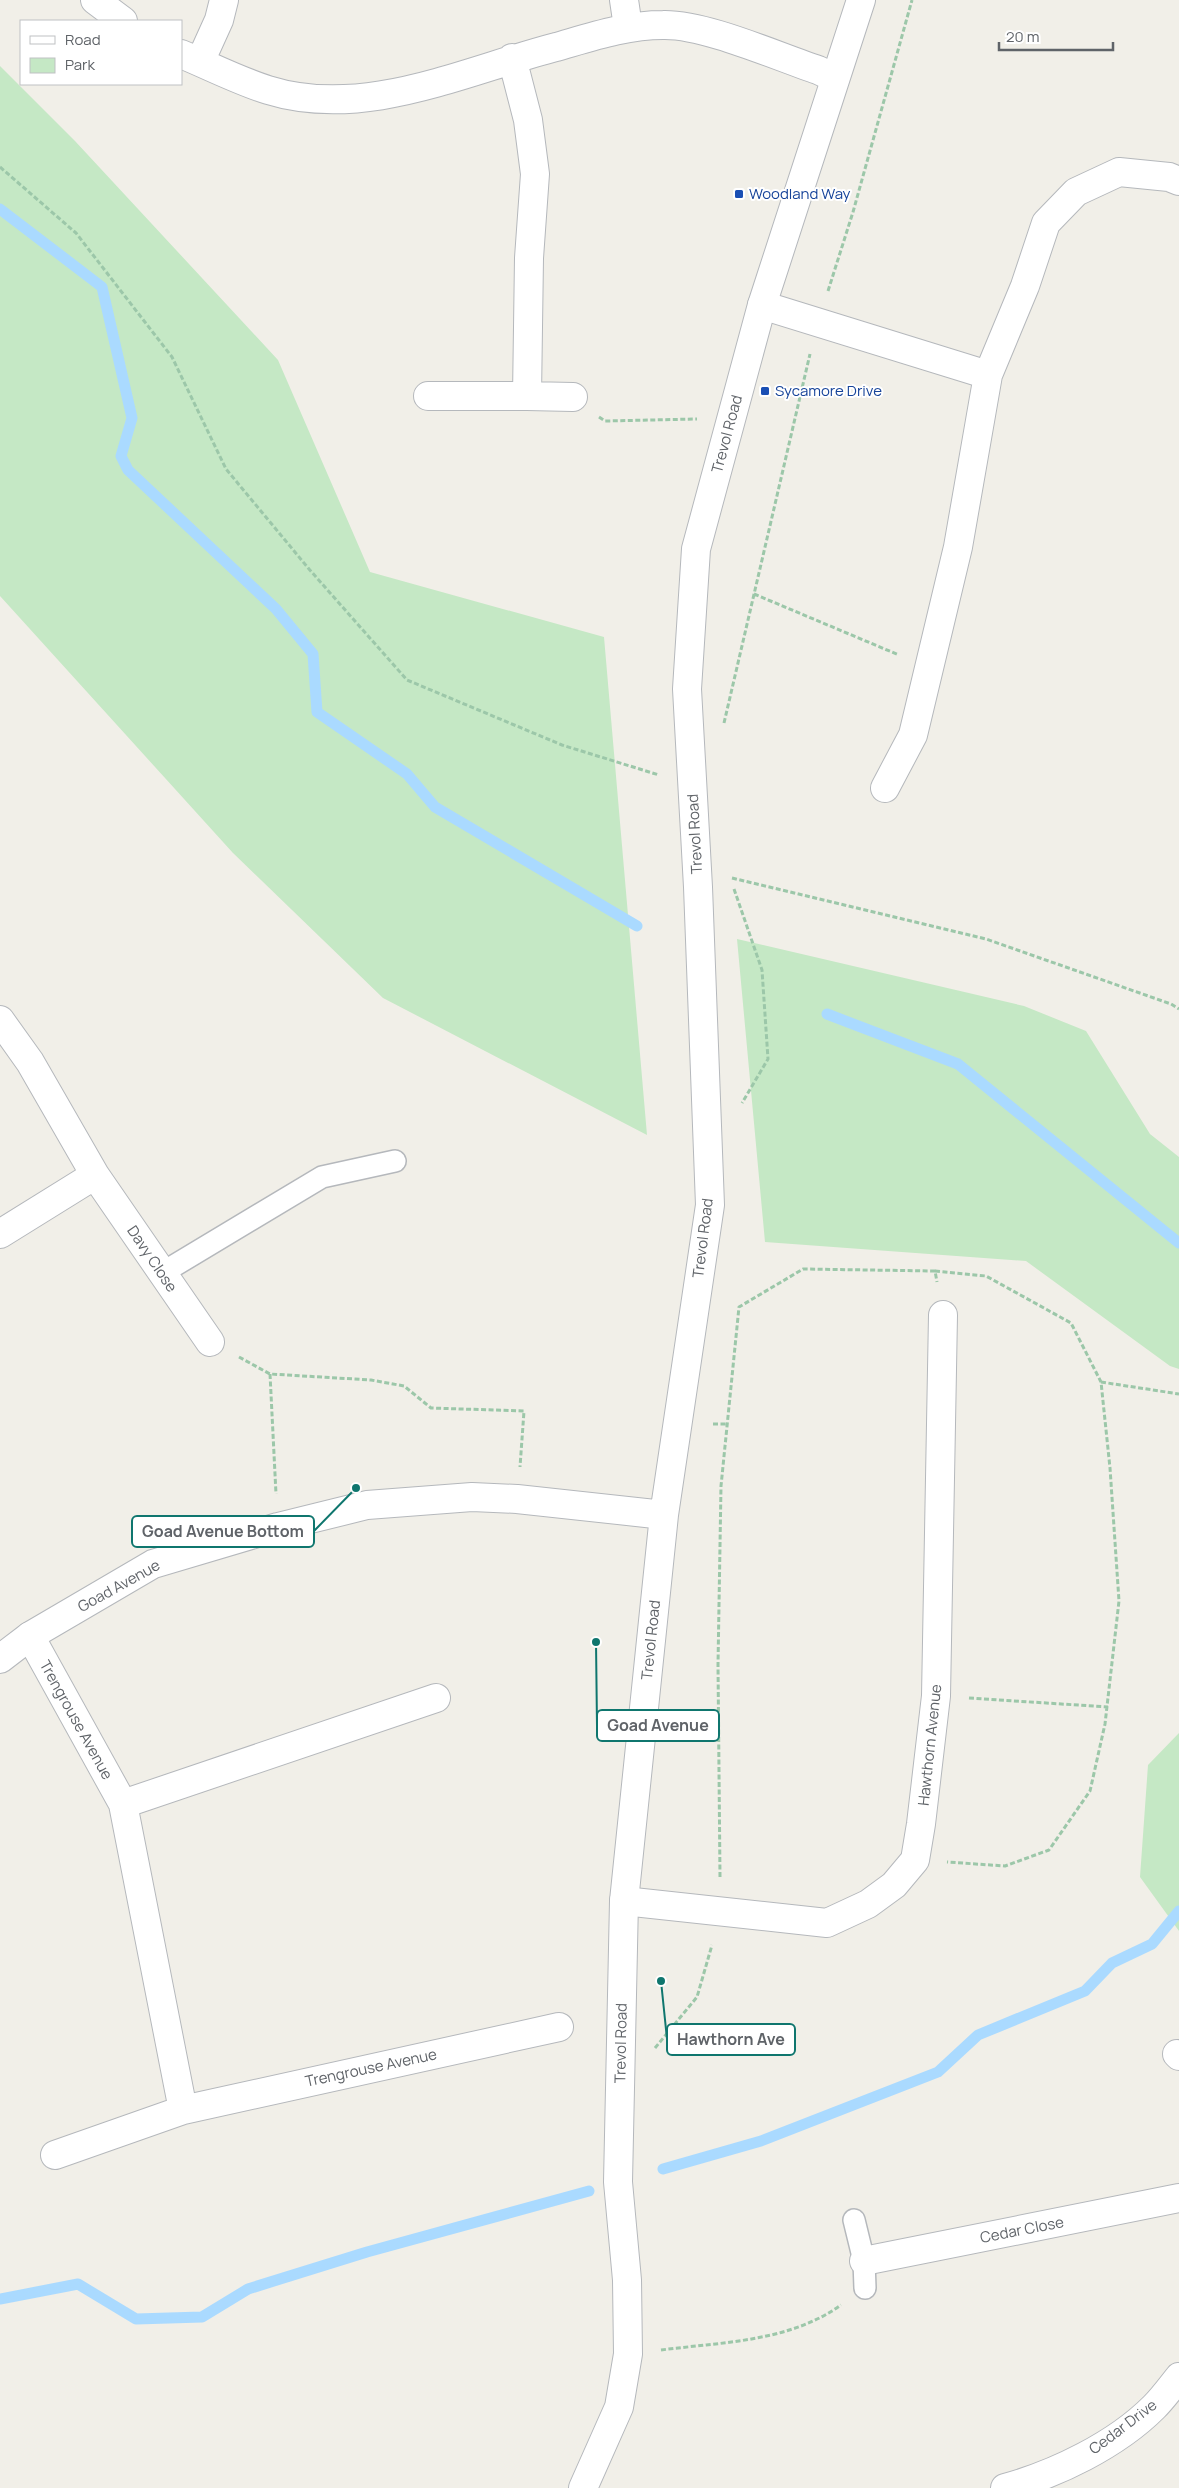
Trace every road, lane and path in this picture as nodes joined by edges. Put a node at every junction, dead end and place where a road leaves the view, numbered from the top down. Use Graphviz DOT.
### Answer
graph roads {
  1 [pos="95,0"];
  2 [pos="224,0"];
  3 [pos="624,0"];
  4 [pos="861,0"];
  5 [pos="912,0"];
  6 [pos="122,20"];
  7 [pos="628,27"];
  8 [pos="191,58"];
  9 [pos="512,58"];
  10 [pos="836,78"];
  11 [pos="0,167"];
  12 [pos="1179,182"];
  13 [pos="762,305"];
  14 [pos="818,322"];
  15 [pos="988,375"];
  16 [pos="428,396"];
  17 [pos="527,396"];
  18 [pos="573,397"];
  19 [pos="731,418"];
  20 [pos="754,594"];
  21 [pos="929,668"];
  22 [pos="723,729"];
  23 [pos="692,785"];
  24 [pos="885,788"];
  25 [pos="1179,1009"];
  26 [pos="0,1020"];
  27 [pos="707,1130"];
  28 [pos="395,1161"];
  29 [pos="95,1175"];
  30 [pos="0,1234"];
  31 [pos="932,1271"];
  32 [pos="162,1273"];
  33 [pos="943,1315"];
  34 [pos="210,1342"];
  35 [pos="1101,1382"];
  36 [pos="1179,1394"];
  37 [pos="517,1499"];
  38 [pos="664,1515"];
  39 [pos="278,1527"];
  40 [pos="30,1636"];
  41 [pos="0,1659"];
  42 [pos="936,1696"];
  43 [pos="436,1698"];
  44 [pos="1108,1707"];
  45 [pos="123,1804"];
  46 [pos="915,1860"];
  47 [pos="624,1902"];
  48 [pos="720,1912"];
  49 [pos="559,2027"];
  50 [pos="620,2059"];
  51 [pos="183,2110"];
  52 [pos="55,2155"];
  53 [pos="1179,2198"];
  54 [pos="854,2220"];
  55 [pos="864,2261"];
  56 [pos="864,2288"];
  57 [pos="628,2354"];
  58 [pos="1179,2378"];
  59 [pos="583,2488"];
  60 [pos="1005,2488"];
  1 -- 6 [label="street"];
  2 -- 8 [label="street"];
  3 -- 7 [label="street"];
  4 -- 10 [label="street, Trevol Road"];
  5 -- 14 [label="path"];
  7 -- 9 [label="street"];
  7 -- 10 [label="street"];
  8 -- 9 [label="street"];
  9 -- 17 [label="street"];
  10 -- 13 [label="street, Trevol Road"];
  11 -- 23 [label="path"];
  12 -- 15 [label="street"];
  13 -- 14 [label="street"];
  13 -- 19 [label="street, Trevol Road"];
  14 -- 15 [label="street"];
  14 -- 20 [label="path"];
  15 -- 21 [label="street"];
  16 -- 17 [label="street"];
  17 -- 18 [label="street"];
  18 -- 19 [label="path"];
  19 -- 23 [label="street, Trevol Road"];
  20 -- 21 [label="path"];
  20 -- 22 [label="path"];
  21 -- 24 [label="street"];
  23 -- 27 [label="street, Trevol Road"];
  25 -- 27 [label="path"];
  26 -- 29 [label="street, Davy Close"];
  27 -- 38 [label="street, Trevol Road"];
  28 -- 32 [label="lane"];
  29 -- 30 [label="street"];
  29 -- 32 [label="street, Davy Close"];
  31 -- 33 [label="path"];
  31 -- 35 [label="path"];
  31 -- 48 [label="path"];
  32 -- 34 [label="street, Davy Close"];
  33 -- 42 [label="street, Hawthorn Avenue"];
  35 -- 36 [label="path"];
  35 -- 44 [label="path"];
  37 -- 38 [label="street, Goad Avenue"];
  37 -- 39 [label="street, Goad Avenue"];
  37 -- 39 [label="path"];
  38 -- 47 [label="street, Trevol Road"];
  39 -- 40 [label="street, Goad Avenue"];
  40 -- 41 [label="street, Goad Avenue"];
  40 -- 45 [label="street, Trengrouse Avenue"];
  42 -- 44 [label="path"];
  42 -- 46 [label="street, Hawthorn Avenue"];
  43 -- 45 [label="street"];
  44 -- 46 [label="path"];
  45 -- 51 [label="street, Trengrouse Avenue"];
  46 -- 48 [label="street"];
  47 -- 48 [label="street"];
  47 -- 50 [label="street, Trevol Road"];
  48 -- 50 [label="path"];
  49 -- 51 [label="street, Trengrouse Avenue"];
  50 -- 57 [label="street, Trevol Road"];
  51 -- 52 [label="street, Trengrouse Avenue"];
  53 -- 55 [label="street, Cedar Close"];
  54 -- 55 [label="lane"];
  55 -- 56 [label="lane"];
  56 -- 57 [label="path"];
  57 -- 59 [label="street, Trevol Road"];
  58 -- 60 [label="street, Cedar Drive"];
}
